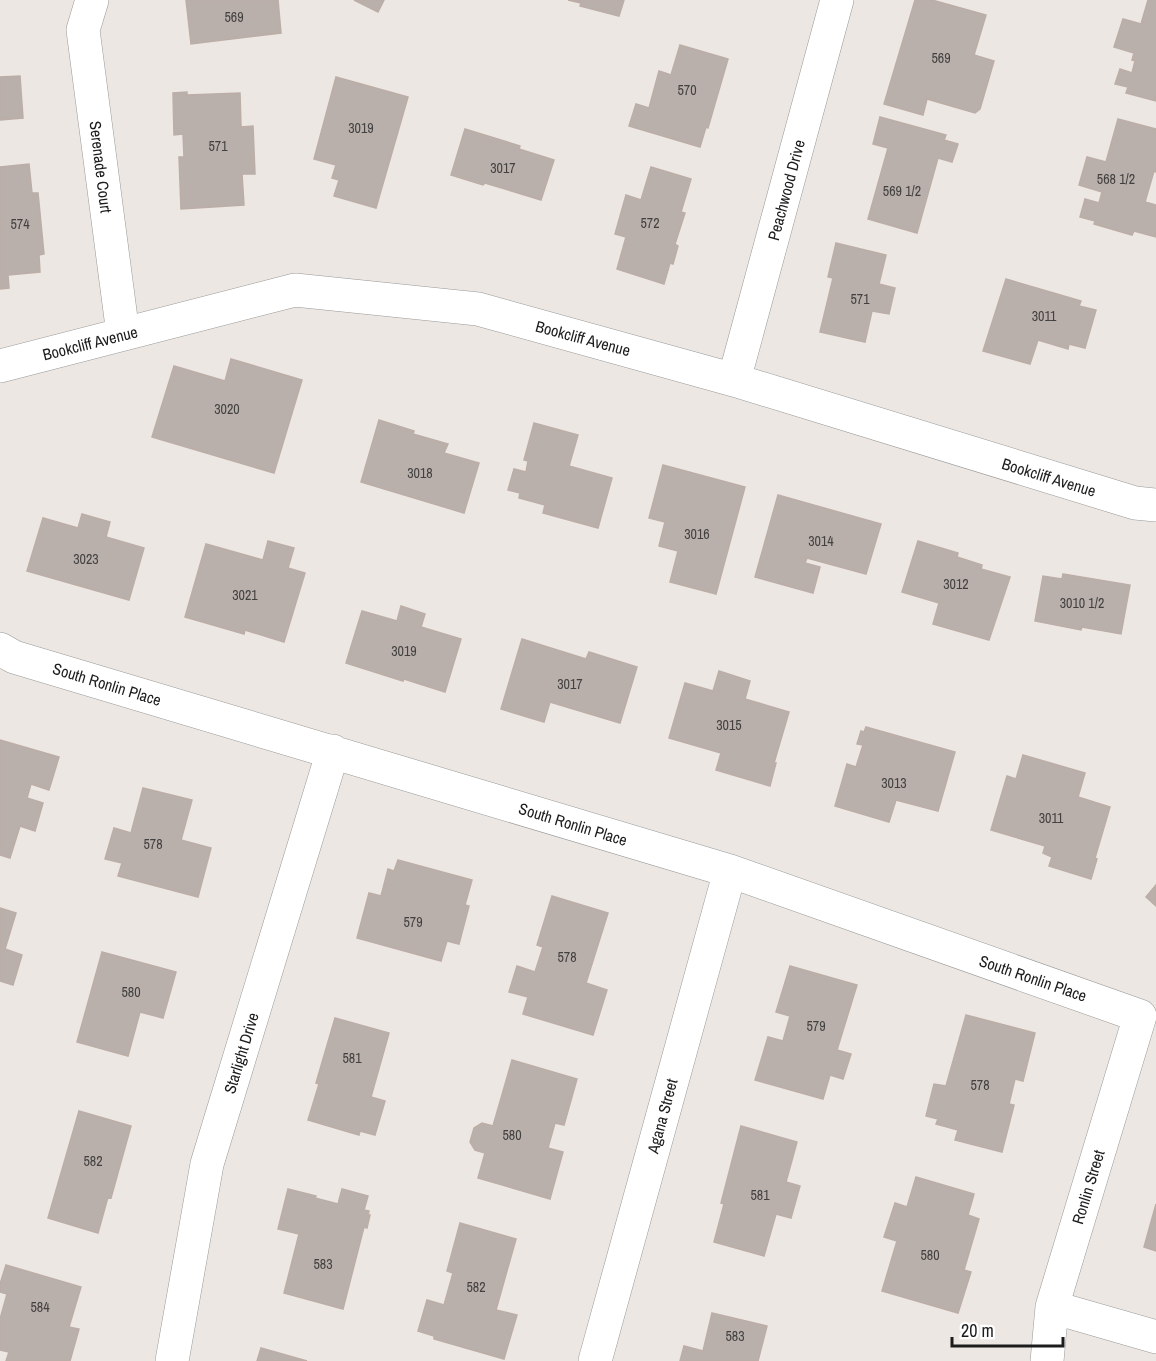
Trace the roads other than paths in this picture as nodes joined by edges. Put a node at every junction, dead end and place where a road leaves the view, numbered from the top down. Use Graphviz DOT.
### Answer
graph roads {
  1 [pos="92,0"];
  2 [pos="837,0"];
  3 [pos="123,334"];
  4 [pos="0,366"];
  5 [pos="734,380"];
  6 [pos="1156,506"];
  7 [pos="0,649"];
  8 [pos="333,751"];
  9 [pos="730,872"];
  10 [pos="1140,1016"];
  11 [pos="1052,1306"];
  12 [pos="1156,1337"];
  13 [pos="171,1361"];
  14 [pos="595,1361"];
  15 [pos="1047,1361"];
  1 -- 3 [label="street, Serenade Court"];
  2 -- 5 [label="street, Peachwood Drive"];
  3 -- 4 [label="street, Bookcliff Avenue"];
  3 -- 5 [label="street, Bookcliff Avenue"];
  5 -- 6 [label="street, Bookcliff Avenue"];
  7 -- 8 [label="street, South Ronlin Place"];
  8 -- 9 [label="street, South Ronlin Place"];
  8 -- 13 [label="street, Starlight Drive"];
  9 -- 10 [label="street, South Ronlin Place"];
  9 -- 14 [label="street, Agana Street"];
  10 -- 11 [label="street, Ronlin Street"];
  11 -- 12 [label="street"];
  11 -- 15 [label="street, Ronlin Street"];
}
